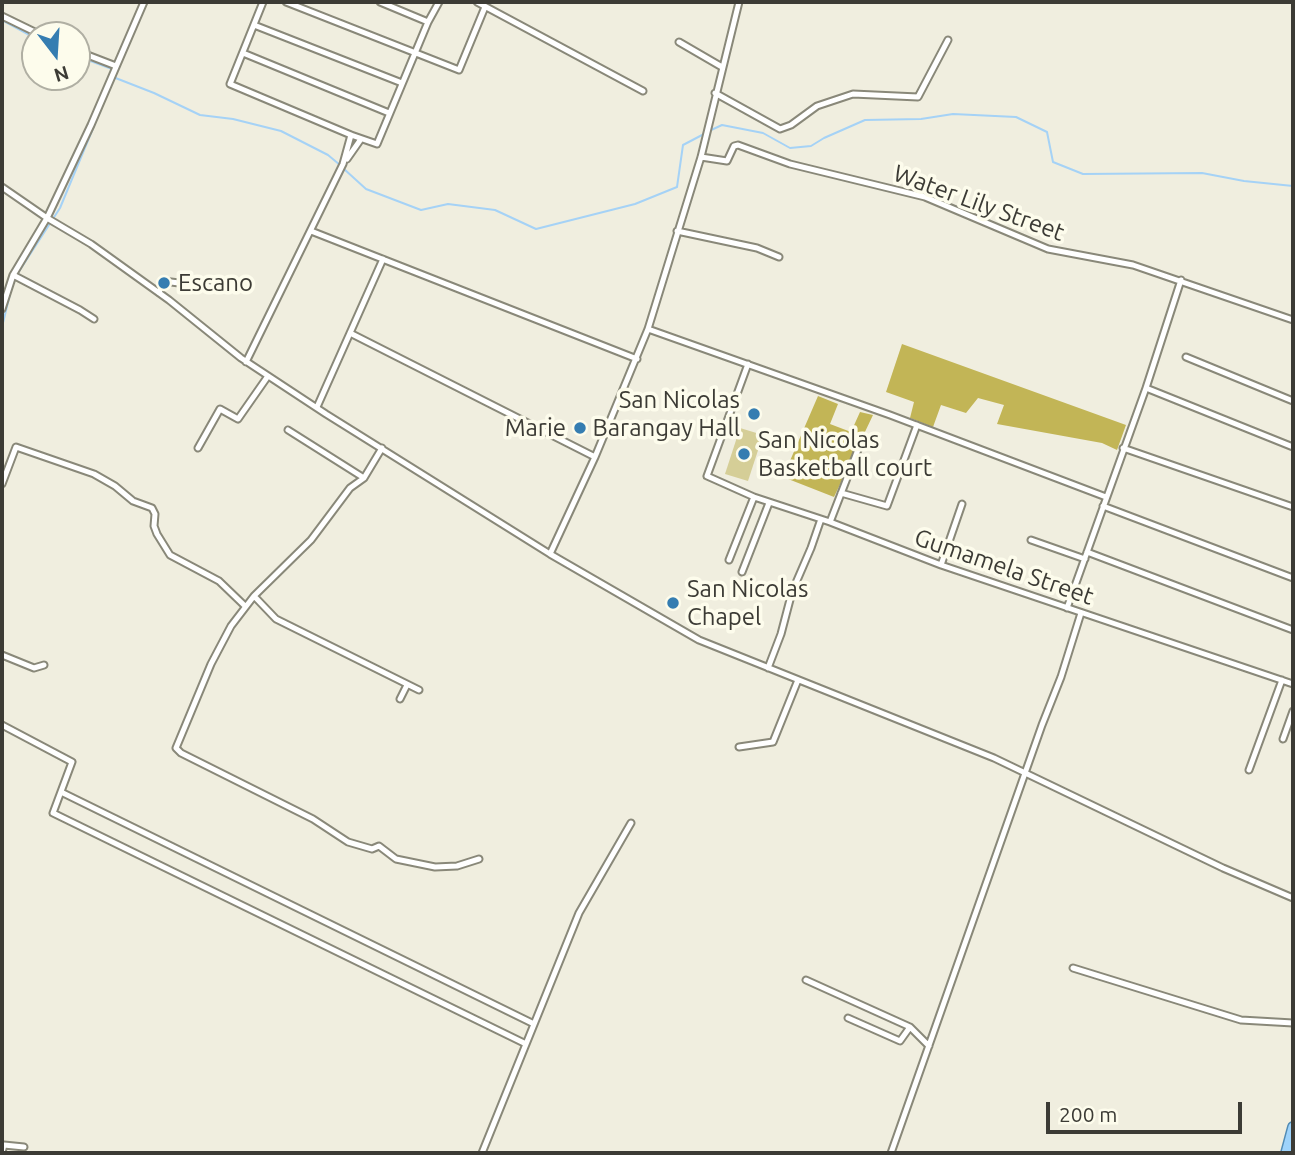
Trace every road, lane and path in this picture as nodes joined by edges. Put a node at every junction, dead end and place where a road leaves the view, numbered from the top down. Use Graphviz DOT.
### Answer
graph roads {
  1 [pos="144,2"];
  2 [pos="263,2"];
  3 [pos="286,2"];
  4 [pos="380,2"];
  5 [pos="440,2"];
  6 [pos="477,2"];
  7 [pos="739,2"];
  8 [pos="485,7"];
  9 [pos="2,16"];
  10 [pos="428,22"];
  11 [pos="254,24"];
  12 [pos="21,25"];
  13 [pos="948,40"];
  14 [pos="679,42"];
  15 [pos="415,52"];
  16 [pos="243,53"];
  17 [pos="91,56"];
  18 [pos="116,66"];
  19 [pos="722,67"];
  20 [pos="402,83"];
  21 [pos="643,91"];
  22 [pos="715,93"];
  23 [pos="389,113"];
  24 [pos="351,135"];
  25 [pos="361,139"];
  26 [pos="701,157"];
  27 [pos="344,164"];
  28 [pos="2,187"];
  29 [pos="47,218"];
  30 [pos="311,230"];
  31 [pos="677,231"];
  32 [pos="779,257"];
  33 [pos="383,259"];
  34 [pos="13,275"];
  35 [pos="1181,280"];
  36 [pos="219,288"];
  37 [pos="5,289"];
  38 [pos="159,293"];
  39 [pos="2,309"];
  40 [pos="94,319"];
  41 [pos="1293,320"];
  42 [pos="648,329"];
  43 [pos="350,333"];
  44 [pos="1186,357"];
  45 [pos="637,359"];
  46 [pos="247,362"];
  47 [pos="748,364"];
  48 [pos="268,376"];
  49 [pos="1146,388"];
  50 [pos="1293,401"];
  51 [pos="317,407"];
  52 [pos="916,425"];
  53 [pos="288,430"];
  54 [pos="861,442"];
  55 [pos="1293,447"];
  56 [pos="198,448"];
  57 [pos="382,448"];
  58 [pos="1123,449"];
  59 [pos="595,457"];
  60 [pos="364,478"];
  61 [pos="2,484"];
  62 [pos="841,493"];
  63 [pos="754,497"];
  64 [pos="1106,497"];
  65 [pos="769,503"];
  66 [pos="961,504"];
  67 [pos="1103,506"];
  68 [pos="1293,507"];
  69 [pos="821,519"];
  70 [pos="830,522"];
  71 [pos="1031,540"];
  72 [pos="1087,552"];
  73 [pos="550,554"];
  74 [pos="1084,559"];
  75 [pos="729,560"];
  76 [pos="942,565"];
  77 [pos="742,572"];
  78 [pos="1293,578"];
  79 [pos="254,596"];
  80 [pos="246,606"];
  81 [pos="1066,608"];
  82 [pos="1081,613"];
  83 [pos="1293,630"];
  84 [pos="2,655"];
  85 [pos="44,664"];
  86 [pos="768,668"];
  87 [pos="798,680"];
  88 [pos="1282,680"];
  89 [pos="1293,684"];
  90 [pos="407,685"];
  91 [pos="419,690"];
  92 [pos="400,699"];
  93 [pos="1293,711"];
  94 [pos="2,725"];
  95 [pos="1283,739"];
  96 [pos="739,747"];
  97 [pos="1249,770"];
  98 [pos="1026,772"];
  99 [pos="61,792"];
  100 [pos="631,823"];
  101 [pos="479,859"];
  102 [pos="1293,898"];
  103 [pos="1073,968"];
  104 [pos="806,980"];
  105 [pos="848,1018"];
  106 [pos="1293,1023"];
  107 [pos="534,1024"];
  108 [pos="910,1027"];
  109 [pos="526,1044"];
  110 [pos="929,1046"];
  111 [pos="1293,1127"];
  112 [pos="24,1147"];
  113 [pos="2,1152"];
  114 [pos="482,1153"];
  115 [pos="891,1153"];
  116 [pos="1286,1153"];
  1 -- 18 [label="street"];
  2 -- 11 [label="street"];
  3 -- 15 [label="street"];
  4 -- 10 [label="street"];
  5 -- 10 [label="street"];
  6 -- 8 [label="street"];
  7 -- 19 [label="street"];
  8 -- 15 [label="street"];
  8 -- 21 [label="street"];
  9 -- 12 [label="street"];
  10 -- 15 [label="street"];
  11 -- 16 [label="street"];
  11 -- 20 [label="street"];
  13 -- 22 [label="street"];
  14 -- 19 [label="street"];
  15 -- 20 [label="street"];
  16 -- 23 [label="street"];
  16 -- 24 [label="street"];
  17 -- 18 [label="street"];
  18 -- 29 [label="street"];
  19 -- 22 [label="street"];
  20 -- 23 [label="street"];
  22 -- 26 [label="street"];
  23 -- 25 [label="street"];
  24 -- 25 [label="street"];
  24 -- 27 [label="street"];
  25 -- 27 [label="street"];
  26 -- 31 [label="street"];
  26 -- 35 [label="street, Water Lily Street"];
  27 -- 30 [label="street"];
  28 -- 29 [label="street"];
  29 -- 34 [label="street"];
  29 -- 38 [label="street"];
  30 -- 33 [label="street"];
  30 -- 46 [label="street"];
  31 -- 32 [label="street"];
  31 -- 42 [label="street"];
  33 -- 43 [label="street"];
  33 -- 45 [label="street"];
  34 -- 37 [label="street"];
  34 -- 40 [label="street"];
  35 -- 41 [label="street, Water Lily Street"];
  35 -- 49 [label="street"];
  36 -- 38 [label="street"];
  37 -- 39 [label="street"];
  38 -- 46 [label="street"];
  42 -- 45 [label="street"];
  42 -- 47 [label="street"];
  43 -- 51 [label="street"];
  43 -- 59 [label="street"];
  44 -- 50 [label="street"];
  45 -- 59 [label="street"];
  46 -- 48 [label="street"];
  47 -- 52 [label="street"];
  47 -- 63 [label="street, Gumamela Street"];
  48 -- 51 [label="street"];
  48 -- 56 [label="street"];
  49 -- 55 [label="street"];
  49 -- 58 [label="street"];
  51 -- 57 [label="street"];
  52 -- 62 [label="street"];
  52 -- 64 [label="street"];
  53 -- 60 [label="street"];
  54 -- 62 [label="street"];
  57 -- 60 [label="street"];
  57 -- 73 [label="street"];
  58 -- 64 [label="street"];
  58 -- 68 [label="street"];
  59 -- 73 [label="street"];
  60 -- 79 [label="street"];
  61 -- 80 [label="street"];
  62 -- 70 [label="street"];
  63 -- 65 [label="street, Gumamela Street"];
  63 -- 75 [label="street"];
  64 -- 67 [label="street"];
  65 -- 69 [label="street, Gumamela Street"];
  65 -- 77 [label="street"];
  66 -- 76 [label="street"];
  67 -- 72 [label="street"];
  67 -- 78 [label="street"];
  69 -- 70 [label="street, Gumamela Street"];
  69 -- 86 [label="street"];
  70 -- 76 [label="street, Gumamela Street"];
  71 -- 74 [label="street"];
  72 -- 74 [label="street"];
  72 -- 83 [label="street"];
  73 -- 86 [label="street"];
  74 -- 81 [label="street"];
  76 -- 81 [label="street, Gumamela Street"];
  79 -- 80 [label="street"];
  79 -- 90 [label="street"];
  80 -- 101 [label="street"];
  81 -- 82 [label="street, Gumamela Street"];
  82 -- 88 [label="street, Gumamela Street"];
  82 -- 98 [label="street"];
  84 -- 85 [label="street"];
  86 -- 87 [label="street"];
  87 -- 96 [label="street"];
  87 -- 98 [label="street"];
  88 -- 89 [label="street, Gumamela Street"];
  88 -- 97 [label="street"];
  90 -- 91 [label="street"];
  90 -- 92 [label="street"];
  93 -- 95 [label="street"];
  94 -- 99 [label="street"];
  98 -- 102 [label="street"];
  98 -- 110 [label="street"];
  99 -- 107 [label="street"];
  99 -- 109 [label="street"];
  100 -- 107 [label="street"];
  103 -- 106 [label="street"];
  104 -- 108 [label="street"];
  105 -- 108 [label="street"];
  107 -- 109 [label="street"];
  108 -- 110 [label="street"];
  109 -- 114 [label="street"];
  110 -- 115 [label="street"];
  111 -- 116 [label="main road"];
  112 -- 113 [label="street"];
}
